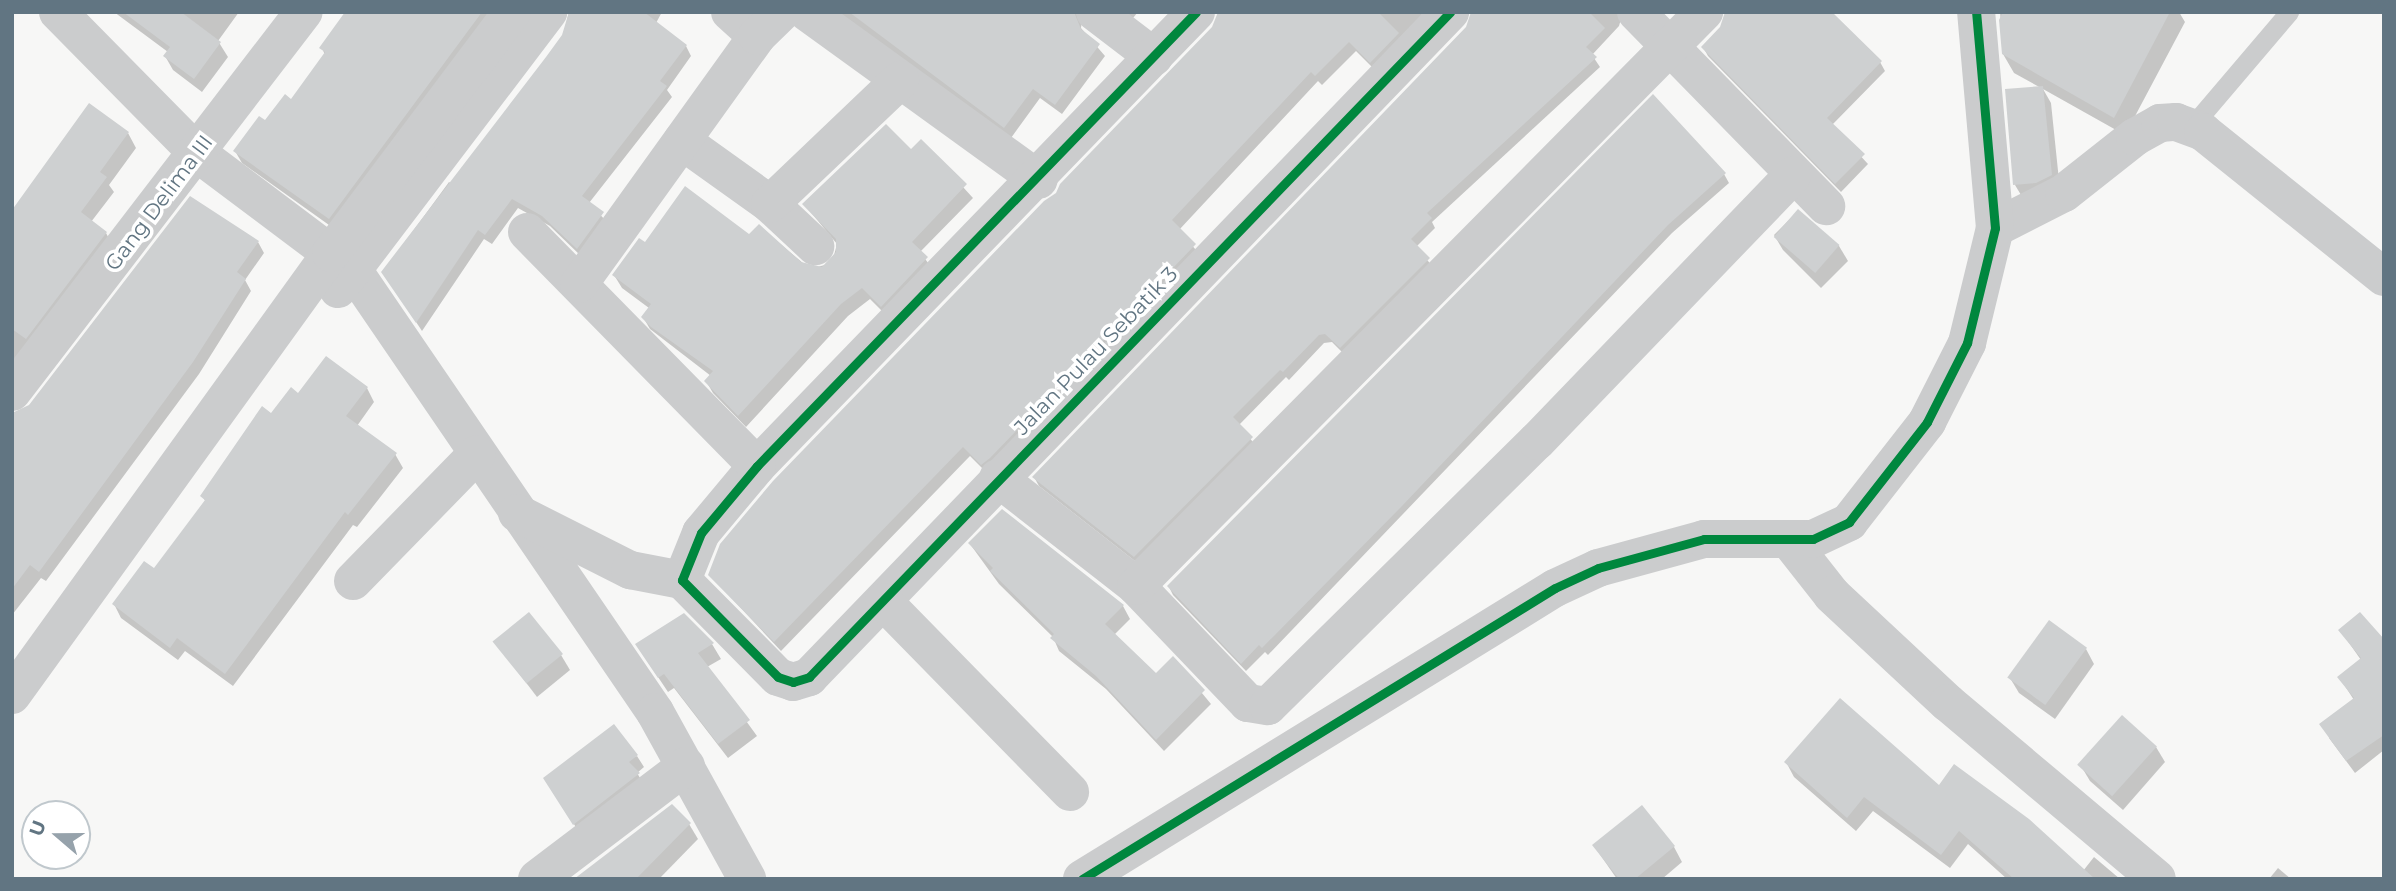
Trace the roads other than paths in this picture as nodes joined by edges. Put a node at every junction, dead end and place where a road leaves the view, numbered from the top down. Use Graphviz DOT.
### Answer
graph roads {
  1 [pos="58,12"];
  2 [pos="304,12"];
  3 [pos="512,12"];
  4 [pos="548,12"];
  5 [pos="807,12"];
  6 [pos="1095,12"];
  7 [pos="1196,12"];
  8 [pos="1450,12"];
  9 [pos="1636,12"];
  10 [pos="1703,12"];
  11 [pos="1976,12"];
  12 [pos="2289,12"];
  13 [pos="756,20"];
  14 [pos="1668,44"];
  15 [pos="1154,57"];
  16 [pos="900,80"];
  17 [pos="2192,126"];
  18 [pos="682,141"];
  19 [pos="197,153"];
  20 [pos="1792,176"];
  21 [pos="1038,180"];
  22 [pos="770,204"];
  23 [pos="1826,206"];
  24 [pos="1996,228"];
  25 [pos="527,232"];
  26 [pos="815,246"];
  27 [pos="342,262"];
  28 [pos="2384,277"];
  29 [pos="579,285"];
  30 [pos="12,393"];
  31 [pos="477,454"];
  32 [pos="757,466"];
  33 [pos="998,478"];
  34 [pos="516,512"];
  35 [pos="1788,539"];
  36 [pos="682,580"];
  37 [pos="353,581"];
  38 [pos="1136,586"];
  39 [pos="884,602"];
  40 [pos="12,695"];
  41 [pos="686,766"];
  42 [pos="1070,792"];
  43 [pos="1087,878"];
  44 [pos="537,879"];
  45 [pos="747,879"];
  46 [pos="2157,879"];
  1 -- 19 [label="street"];
  2 -- 19 [label="street, Gang Delima III"];
  3 -- 27 [label="street"];
  4 -- 27 [label="street"];
  5 -- 16 [label="street"];
  6 -- 15 [label="street"];
  7 -- 15 [label="street"];
  8 -- 33 [label="street, Jalan Pulau Sebatik 3"];
  9 -- 14 [label="street"];
  10 -- 14 [label="street"];
  11 -- 24 [label="street"];
  12 -- 17 [label="lane"];
  13 -- 18 [label="street"];
  14 -- 20 [label="street"];
  14 -- 38 [label="street"];
  15 -- 21 [label="street"];
  16 -- 21 [label="street"];
  16 -- 22 [label="street"];
  17 -- 24 [label="street"];
  17 -- 28 [label="street"];
  18 -- 22 [label="street"];
  18 -- 29 [label="street"];
  19 -- 27 [label="street"];
  19 -- 30 [label="street, Gang Delima III"];
  20 -- 23 [label="street"];
  20 -- 38 [label="street"];
  21 -- 32 [label="street"];
  22 -- 26 [label="street"];
  24 -- 35 [label="street"];
  25 -- 29 [label="street"];
  27 -- 31 [label="street"];
  27 -- 40 [label="street"];
  29 -- 32 [label="street"];
  31 -- 34 [label="street"];
  31 -- 37 [label="street"];
  32 -- 36 [label="street"];
  33 -- 38 [label="street"];
  33 -- 39 [label="street, Jalan Pulau Sebatik 3"];
  34 -- 36 [label="street"];
  34 -- 41 [label="street"];
  35 -- 43 [label="street"];
  35 -- 46 [label="street"];
  36 -- 39 [label="street, Jalan Pulau Sebatik 3"];
  39 -- 42 [label="street"];
  41 -- 44 [label="street"];
  41 -- 45 [label="street"];
}
